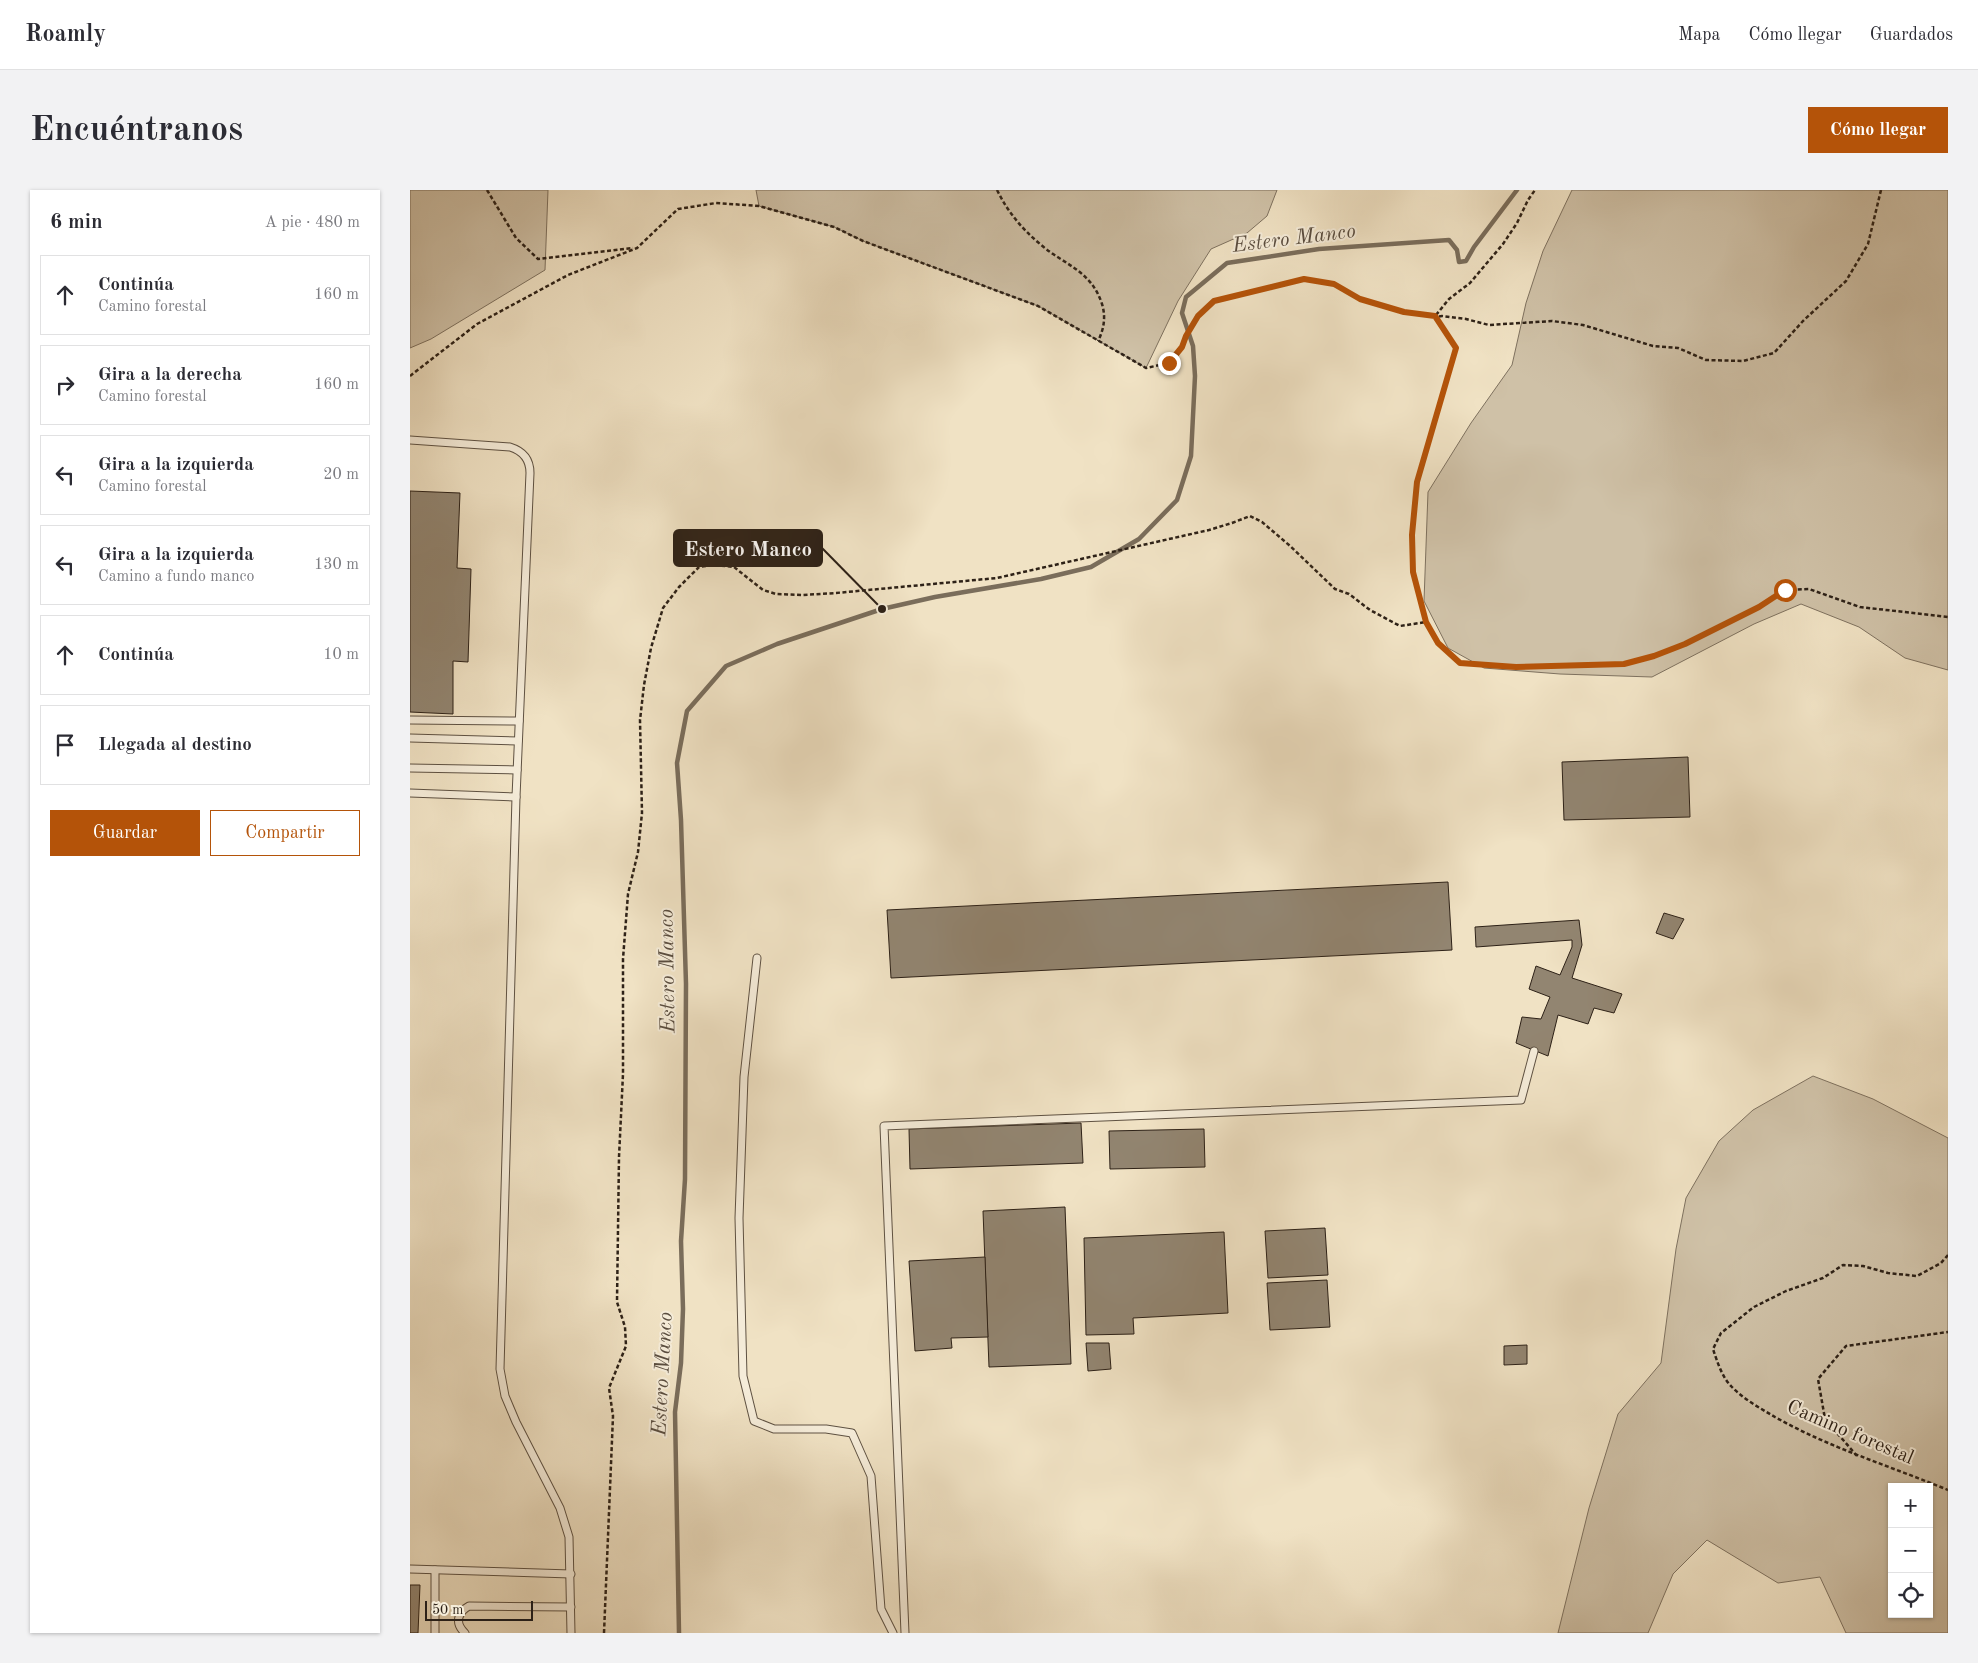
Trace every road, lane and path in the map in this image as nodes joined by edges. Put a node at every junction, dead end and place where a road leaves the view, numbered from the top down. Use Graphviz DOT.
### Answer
graph roads {
  1 [pos="487,190"];
  2 [pos="997,190"];
  3 [pos="1535,190"];
  4 [pos="1881,190"];
  5 [pos="637,248"];
  6 [pos="1435,316"];
  7 [pos="1098,341"];
  8 [pos="410,376"];
  9 [pos="410,440"];
  10 [pos="1948,617"];
  11 [pos="1426,622"];
  12 [pos="410,720"];
  13 [pos="519,721"];
  14 [pos="410,738"];
  15 [pos="518,741"];
  16 [pos="410,768"];
  17 [pos="517,770"];
  18 [pos="410,793"];
  19 [pos="516,797"];
  20 [pos="757,958"];
  21 [pos="1534,1051"];
  22 [pos="1948,1255"];
  23 [pos="1948,1332"];
  24 [pos="1858,1457"];
  25 [pos="1948,1490"];
  26 [pos="410,1569"];
  27 [pos="435,1570"];
  28 [pos="571,1574"];
  29 [pos="571,1607"];
  30 [pos="435,1633"];
  31 [pos="465,1633"];
  32 [pos="572,1633"];
  33 [pos="604,1633"];
  34 [pos="893,1633"];
  35 [pos="904,1633"];
  1 -- 5 [label="path"];
  2 -- 7 [label="path"];
  3 -- 6 [label="path"];
  4 -- 6 [label="path"];
  5 -- 7 [label="path"];
  5 -- 8 [label="path"];
  6 -- 7 [label="path"];
  6 -- 11 [label="path"];
  9 -- 13 [label="lane"];
  10 -- 11 [label="path"];
  11 -- 33 [label="path"];
  12 -- 13 [label="lane"];
  13 -- 15 [label="lane"];
  14 -- 15 [label="lane"];
  15 -- 17 [label="lane"];
  16 -- 17 [label="lane"];
  17 -- 19 [label="lane"];
  18 -- 19 [label="lane"];
  19 -- 28 [label="lane"];
  20 -- 34 [label="lane"];
  21 -- 35 [label="lane"];
  22 -- 24 [label="path, Camino forestal"];
  23 -- 24 [label="path"];
  24 -- 25 [label="path, Camino forestal"];
  26 -- 27 [label="lane"];
  27 -- 28 [label="lane"];
  27 -- 30 [label="lane"];
  28 -- 29 [label="lane"];
  29 -- 31 [label="lane"];
  29 -- 32 [label="lane"];
}
